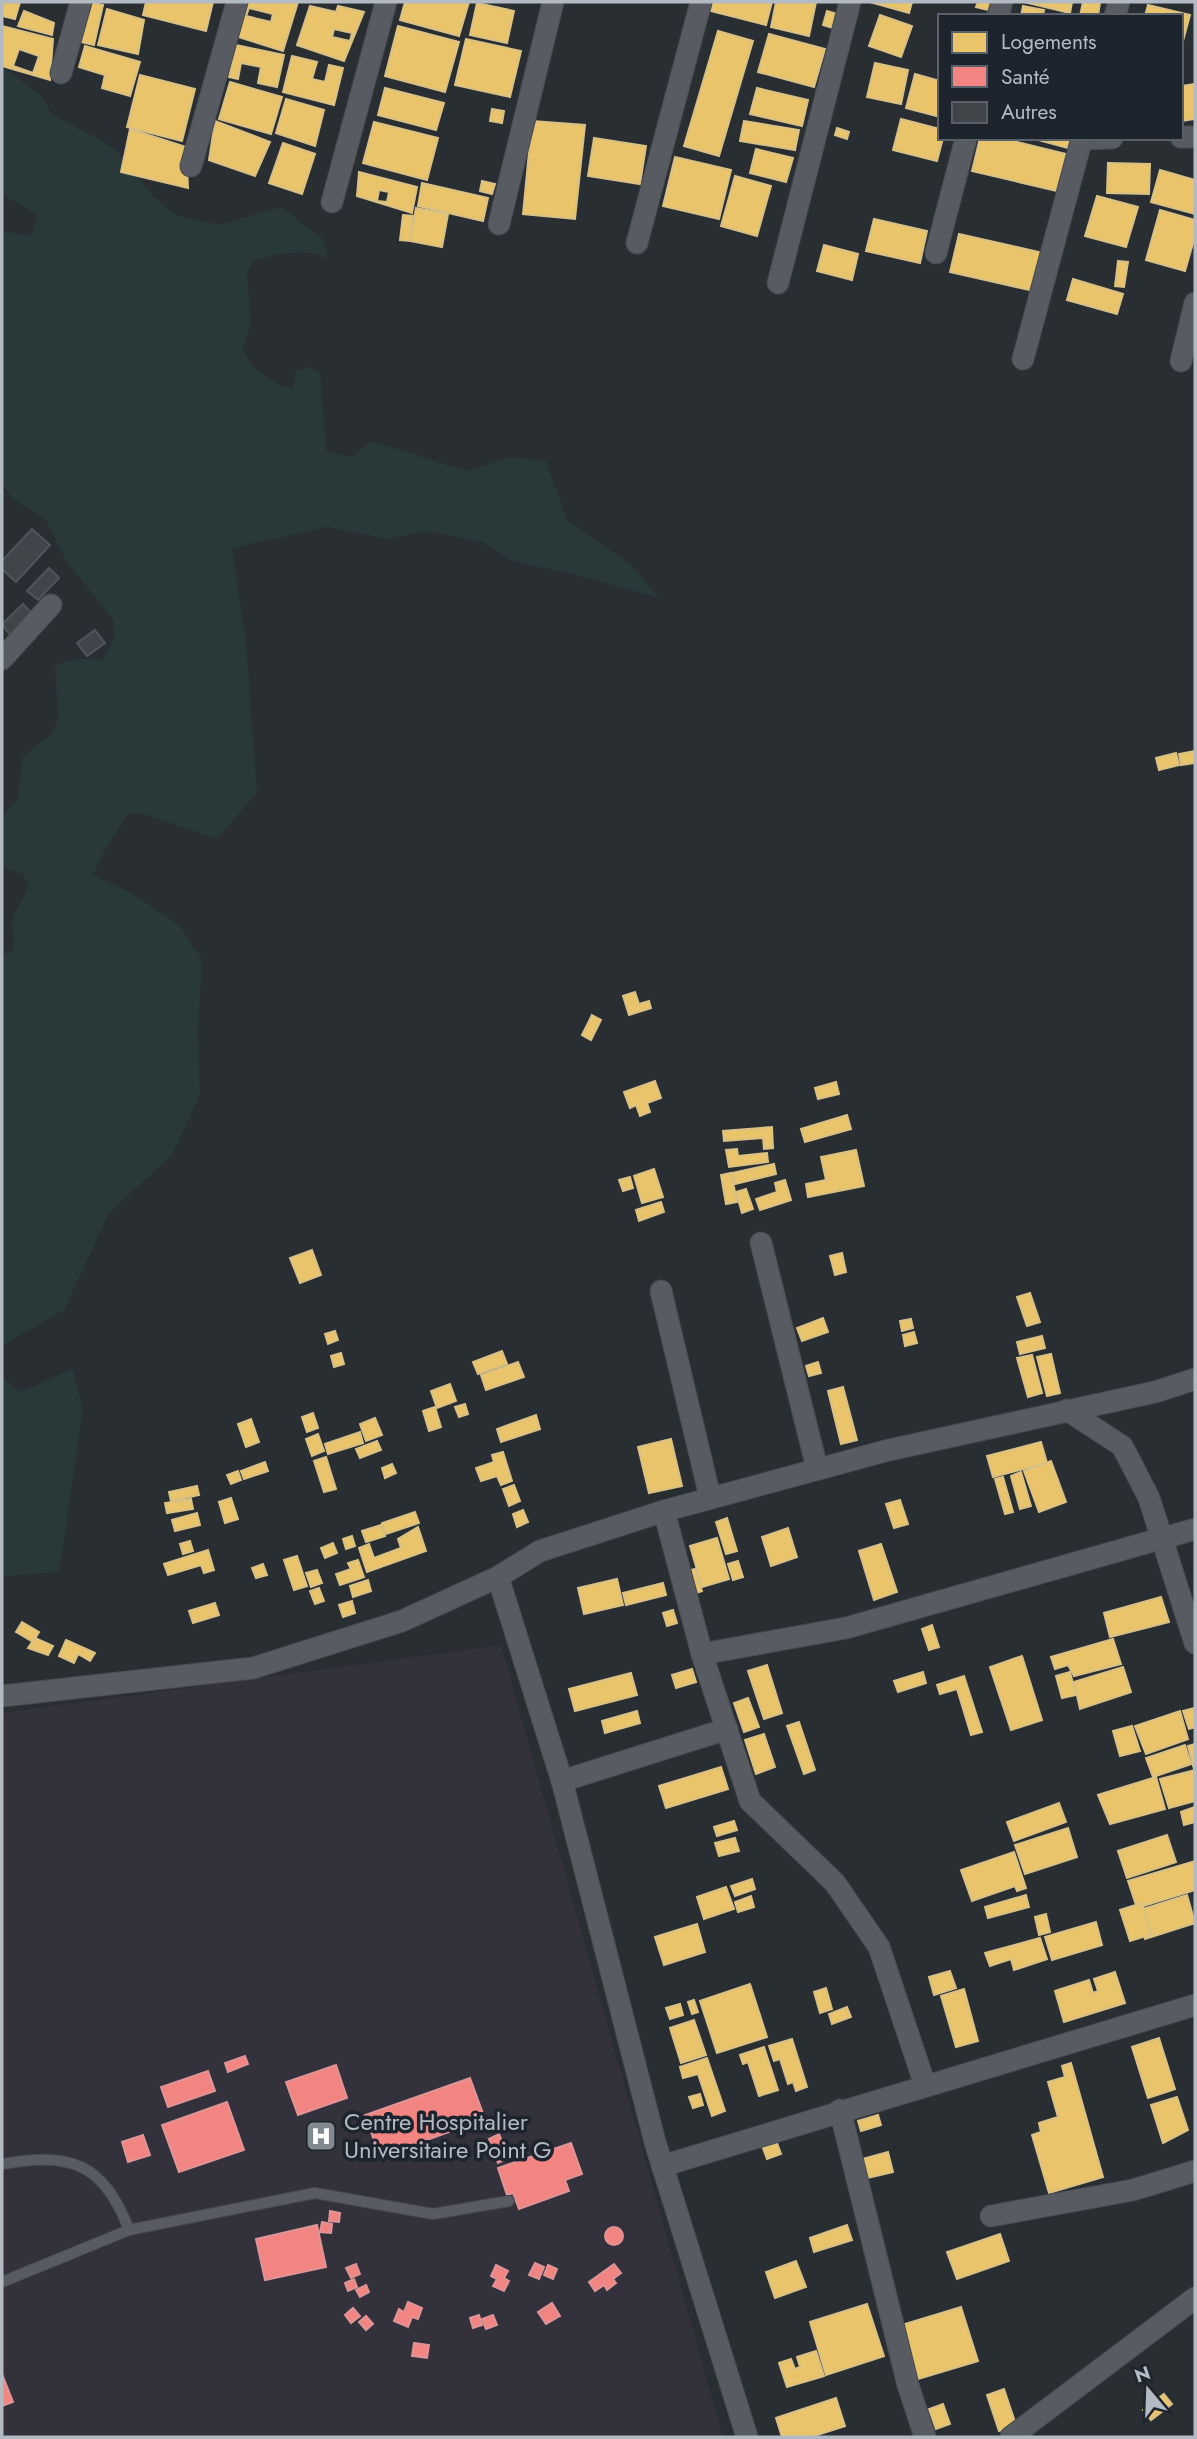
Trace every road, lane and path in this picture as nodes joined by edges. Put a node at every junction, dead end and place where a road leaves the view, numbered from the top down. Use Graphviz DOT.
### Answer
graph roads {
  1 [pos="81,2"];
  2 [pos="237,2"];
  3 [pos="386,2"];
  4 [pos="553,2"];
  5 [pos="701,2"];
  6 [pos="850,2"];
  7 [pos="61,72"];
  8 [pos="965,140"];
  9 [pos="1082,140"];
  10 [pos="191,166"];
  11 [pos="331,202"];
  12 [pos="499,224"];
  13 [pos="637,243"];
  14 [pos="936,253"];
  15 [pos="778,283"];
  16 [pos="1195,303"];
  17 [pos="1023,359"];
  18 [pos="1181,361"];
  19 [pos="51,605"];
  20 [pos="2,659"];
  21 [pos="761,1242"];
  22 [pos="661,1291"];
  23 [pos="1195,1379"];
  24 [pos="1067,1410"];
  25 [pos="817,1468"];
  26 [pos="710,1497"];
  27 [pos="664,1511"];
  28 [pos="1195,1529"];
  29 [pos="1162,1538"];
  30 [pos="498,1577"];
  31 [pos="1195,1643"];
  32 [pos="702,1654"];
  33 [pos="2,1696"];
  34 [pos="727,1729"];
  35 [pos="562,1781"];
  36 [pos="1195,2005"];
  37 [pos="925,2085"];
  38 [pos="840,2110"];
  39 [pos="2,2164"];
  40 [pos="662,2166"];
  41 [pos="1195,2171"];
  42 [pos="509,2201"];
  43 [pos="991,2216"];
  44 [pos="129,2230"];
  45 [pos="2,2282"];
  46 [pos="1195,2298"];
  47 [pos="747,2437"];
  48 [pos="925,2437"];
  49 [pos="1011,2437"];
  1 -- 7 [label="street"];
  2 -- 10 [label="street"];
  3 -- 11 [label="street"];
  4 -- 12 [label="street"];
  5 -- 13 [label="street"];
  6 -- 15 [label="street"];
  8 -- 14 [label="street"];
  9 -- 17 [label="street"];
  16 -- 18 [label="street"];
  19 -- 20 [label="street"];
  21 -- 25 [label="street"];
  22 -- 26 [label="street"];
  23 -- 24 [label="street"];
  24 -- 25 [label="street"];
  24 -- 29 [label="street"];
  25 -- 26 [label="street"];
  26 -- 27 [label="street"];
  27 -- 30 [label="street"];
  27 -- 32 [label="street"];
  28 -- 29 [label="street"];
  29 -- 31 [label="street"];
  29 -- 32 [label="street"];
  30 -- 33 [label="street"];
  30 -- 35 [label="street"];
  32 -- 34 [label="street"];
  34 -- 35 [label="street"];
  34 -- 37 [label="street"];
  35 -- 40 [label="street"];
  36 -- 37 [label="street"];
  37 -- 38 [label="street"];
  38 -- 40 [label="street"];
  38 -- 48 [label="street"];
  39 -- 44 [label="lane"];
  40 -- 47 [label="street"];
  41 -- 43 [label="street"];
  42 -- 44 [label="lane"];
  44 -- 45 [label="lane"];
  46 -- 49 [label="street"];
}
